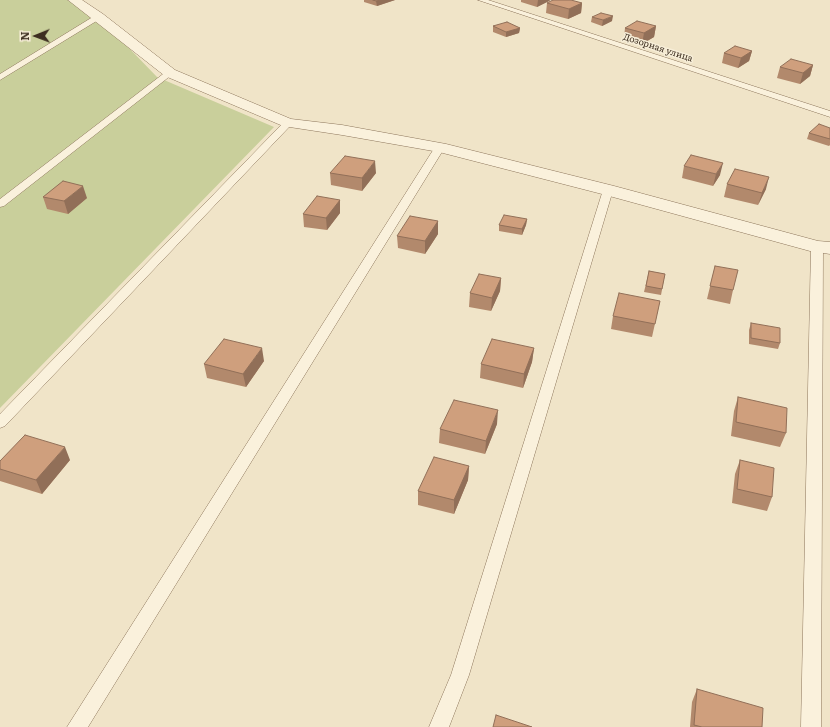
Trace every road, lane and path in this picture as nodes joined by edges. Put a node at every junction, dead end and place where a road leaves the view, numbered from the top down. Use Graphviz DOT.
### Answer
graph roads {
  1 [pos="74,0"];
  2 [pos="481,0"];
  3 [pos="99,17"];
  4 [pos="170,73"];
  5 [pos="0,78"];
  6 [pos="830,114"];
  7 [pos="288,123"];
  8 [pos="440,147"];
  9 [pos="608,190"];
  10 [pos="0,204"];
  11 [pos="823,247"];
  12 [pos="0,423"];
  13 [pos="77,727"];
  14 [pos="439,727"];
  15 [pos="811,727"];
  1 -- 3 [label="street"];
  2 -- 6 [label="lane, Дозорная улица"];
  3 -- 4 [label="street"];
  3 -- 5 [label="lane"];
  4 -- 7 [label="street"];
  4 -- 10 [label="lane"];
  7 -- 8 [label="street"];
  7 -- 12 [label="lane"];
  8 -- 9 [label="street"];
  8 -- 13 [label="lane"];
  9 -- 11 [label="street"];
  9 -- 14 [label="lane"];
  11 -- 15 [label="lane"];
}
